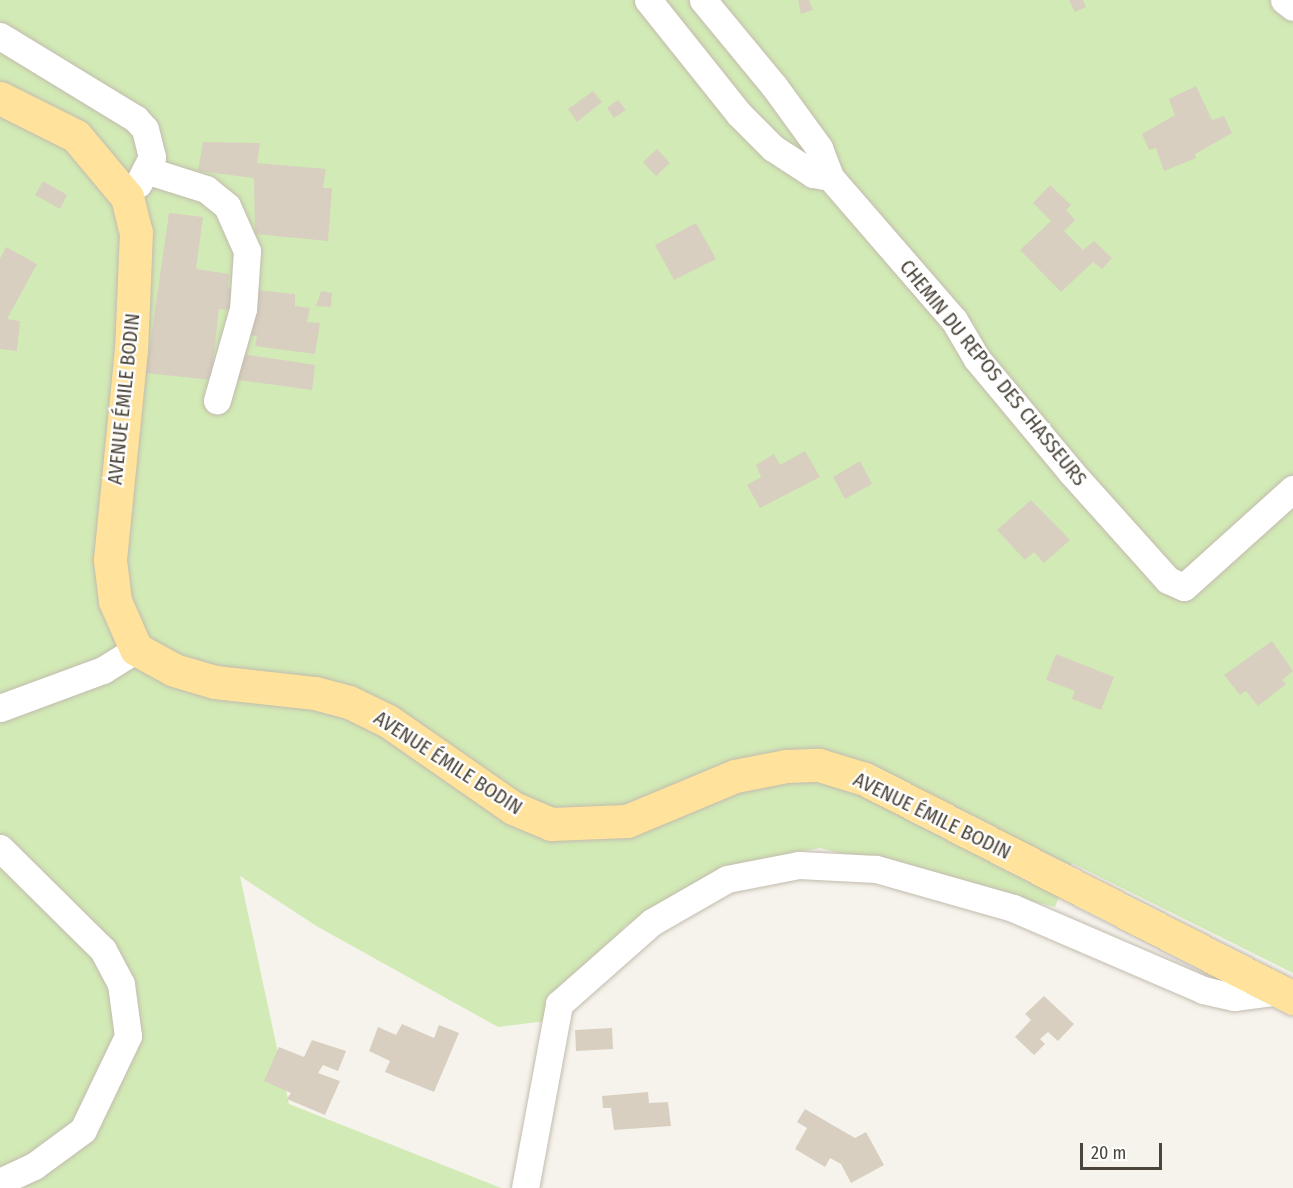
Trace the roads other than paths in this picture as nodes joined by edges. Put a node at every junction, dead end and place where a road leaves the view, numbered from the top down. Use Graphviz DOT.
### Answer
graph roads {
  1 [pos="648,0"];
  2 [pos="703,0"];
  3 [pos="1284,0"];
  4 [pos="1293,7"];
  5 [pos="0,36"];
  6 [pos="0,98"];
  7 [pos="148,171"];
  8 [pos="830,177"];
  9 [pos="127,197"];
  10 [pos="217,400"];
  11 [pos="1293,489"];
  12 [pos="136,649"];
  13 [pos="0,708"];
  14 [pos="0,848"];
  15 [pos="1286,994"];
  16 [pos="0,1182"];
  17 [pos="525,1188"];
  1 -- 8 [label="street"];
  2 -- 8 [label="street"];
  3 -- 4 [label="street"];
  5 -- 7 [label="street"];
  6 -- 9 [label="main road, AVENUE ÉMILE BODIN"];
  7 -- 9 [label="street"];
  7 -- 10 [label="street"];
  8 -- 11 [label="street, CHEMIN DU REPOS DES CHASSEURS"];
  9 -- 12 [label="main road, AVENUE ÉMILE BODIN"];
  12 -- 13 [label="street"];
  12 -- 15 [label="main road, AVENUE ÉMILE BODIN"];
  14 -- 16 [label="street"];
  15 -- 17 [label="street"];
}
